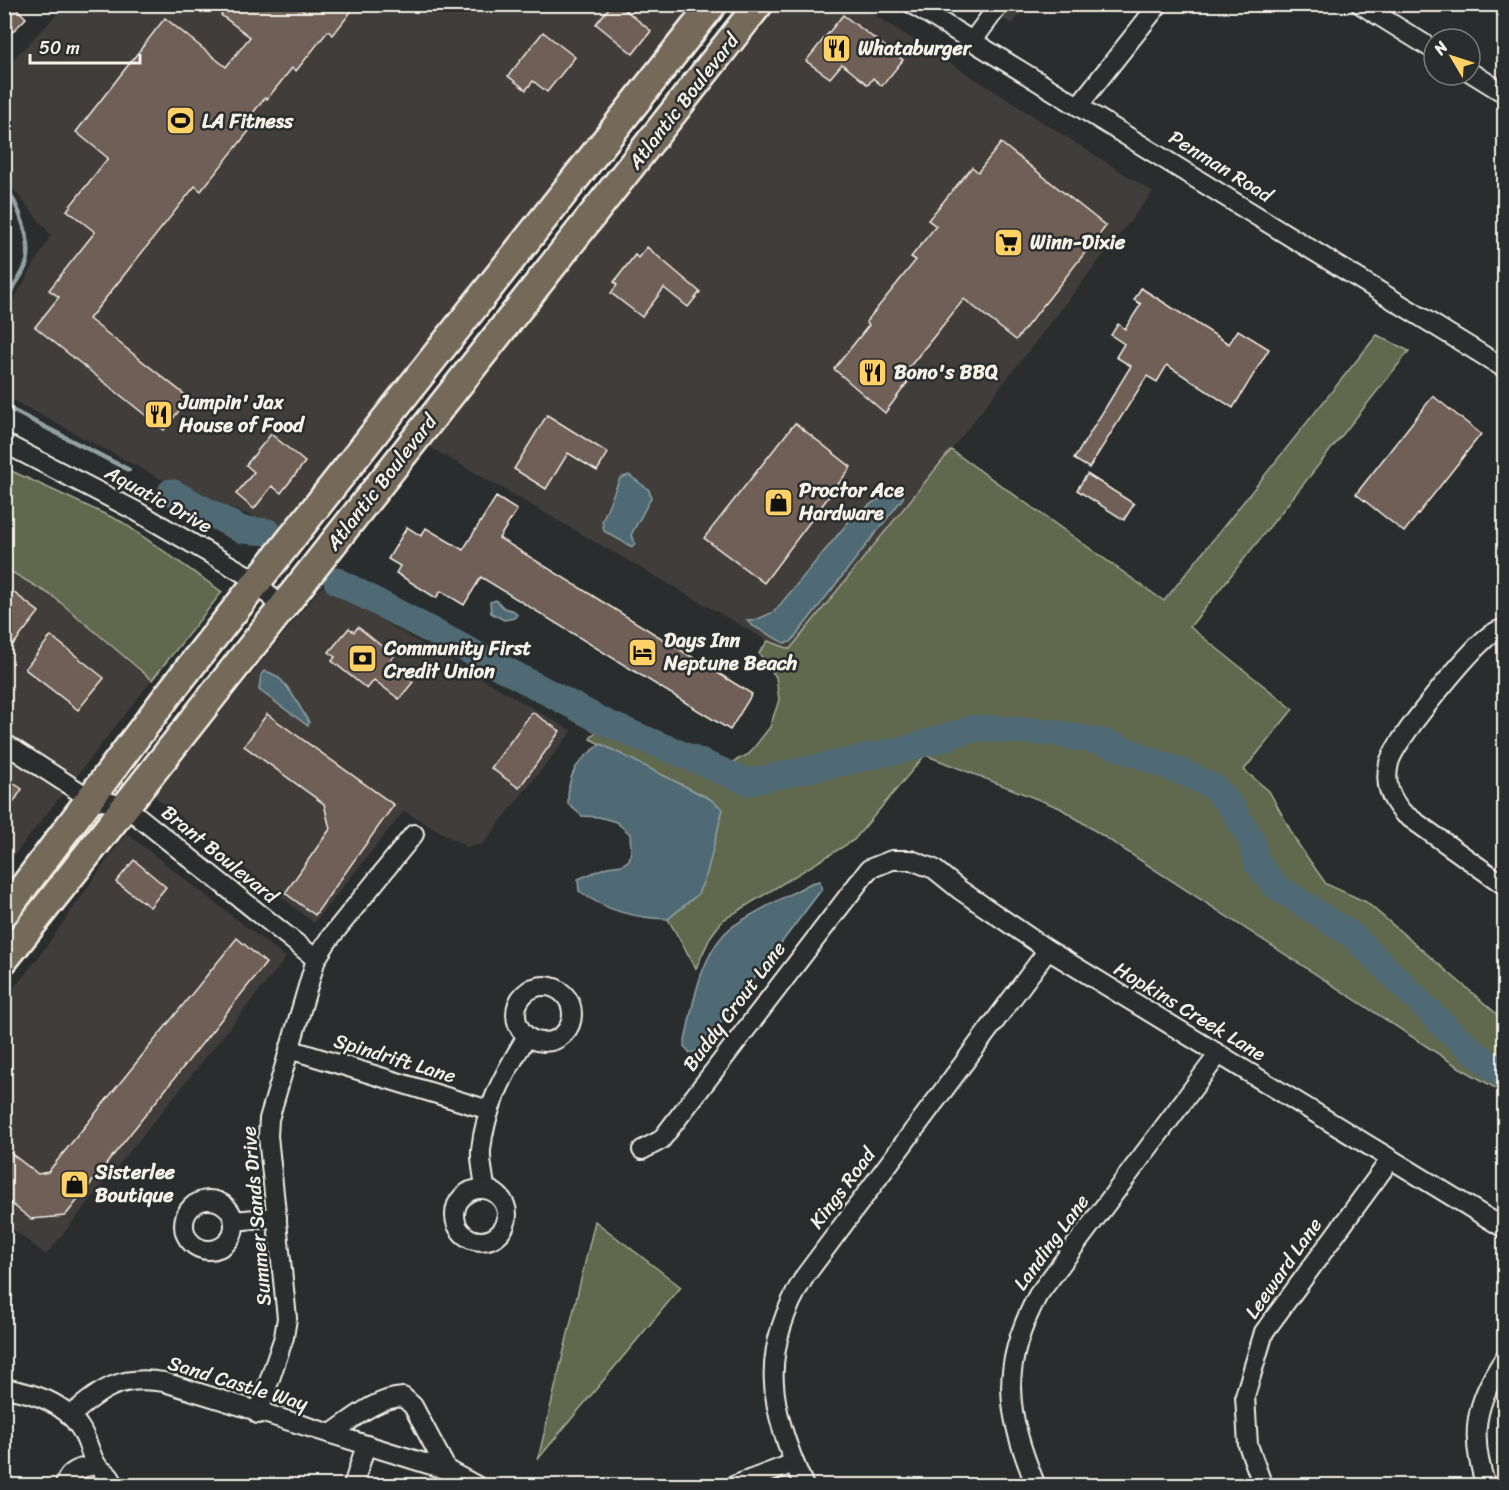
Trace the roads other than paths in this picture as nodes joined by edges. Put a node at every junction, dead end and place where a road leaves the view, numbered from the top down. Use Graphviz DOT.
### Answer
graph roads {
  1 [pos="713,4"];
  2 [pos="759,4"];
  3 [pos="912,4"];
  4 [pos="1000,4"];
  5 [pos="1159,4"];
  6 [pos="1360,4"];
  7 [pos="974,40"];
  8 [pos="1422,43"];
  9 [pos="1482,79"];
  10 [pos="1504,93"];
  11 [pos="1079,105"];
  12 [pos="1504,368"];
  13 [pos="4,443"];
  14 [pos="257,581"];
  15 [pos="281,609"];
  16 [pos="1504,628"];
  17 [pos="4,743"];
  18 [pos="89,798"];
  19 [pos="125,807"];
  20 [pos="414,834"];
  21 [pos="856,883"];
  22 [pos="1504,885"];
  23 [pos="4,913"];
  24 [pos="1048,950"];
  25 [pos="316,959"];
  26 [pos="4,960"];
  27 [pos="526,1038"];
  28 [pos="288,1049"];
  29 [pos="1218,1055"];
  30 [pos="489,1110"];
  31 [pos="642,1150"];
  32 [pos="1390,1160"];
  33 [pos="485,1188"];
  34 [pos="277,1217"];
  35 [pos="234,1221"];
  36 [pos="1504,1228"];
  37 [pos="1504,1359"];
  38 [pos="4,1388"];
  39 [pos="258,1414"];
  40 [pos="70,1416"];
  41 [pos="332,1434"];
  42 [pos="366,1445"];
  43 [pos="794,1462"];
  44 [pos="96,1465"];
  45 [pos="447,1470"];
  46 [pos="65,1485"];
  47 [pos="114,1485"];
  48 [pos="353,1485"];
  49 [pos="477,1485"];
  50 [pos="733,1485"];
  51 [pos="804,1485"];
  52 [pos="1036,1485"];
  53 [pos="1263,1485"];
  54 [pos="1486,1485"];
  1 -- 14 [label="highway, Atlantic Boulevard"];
  2 -- 15 [label="highway, Atlantic Boulevard"];
  3 -- 7 [label="street, Penman Road"];
  4 -- 7 [label="street"];
  5 -- 11 [label="street"];
  6 -- 8 [label="street"];
  7 -- 11 [label="street, Penman Road"];
  9 -- 10 [label="street"];
  11 -- 12 [label="street, Penman Road"];
  13 -- 14 [label="street, Aquatic Drive"];
  14 -- 15 [label="street, Aquatic Drive"];
  14 -- 18 [label="highway, Atlantic Boulevard"];
  15 -- 19 [label="highway, Atlantic Boulevard"];
  16 -- 22 [label="street"];
  17 -- 18 [label="street, Brant Boulevard"];
  18 -- 19 [label="street, Brant Boulevard"];
  18 -- 23 [label="highway, Atlantic Boulevard"];
  19 -- 25 [label="street, Brant Boulevard"];
  19 -- 26 [label="highway, Atlantic Boulevard"];
  20 -- 25 [label="street, Summer Sands Drive"];
  21 -- 24 [label="street, Hopkins Creek Lane"];
  21 -- 31 [label="street, Buddy Crout Lane"];
  24 -- 29 [label="street, Hopkins Creek Lane"];
  24 -- 43 [label="street, Kings Road"];
  25 -- 28 [label="street, Summer Sands Drive"];
  27 -- 30 [label="street"];
  28 -- 30 [label="street, Spindrift Lane"];
  28 -- 34 [label="street, Summer Sands Drive"];
  29 -- 32 [label="street, Hopkins Creek Lane"];
  29 -- 52 [label="street, Landing Lane"];
  30 -- 33 [label="street"];
  32 -- 36 [label="street, Hopkins Creek Lane"];
  32 -- 53 [label="street, Leeward Lane"];
  34 -- 35 [label="street"];
  34 -- 39 [label="street, Summer Sands Drive"];
  37 -- 54 [label="street"];
  38 -- 40 [label="street"];
  39 -- 40 [label="street, Sand Castle Way"];
  39 -- 41 [label="street, Sand Castle Way"];
  40 -- 44 [label="street"];
  41 -- 42 [label="street, Sand Castle Way"];
  41 -- 45 [label="street"];
  42 -- 45 [label="street, Sand Castle Way"];
  42 -- 48 [label="street"];
  43 -- 50 [label="street"];
  43 -- 51 [label="street, Kings Road"];
  44 -- 46 [label="street"];
  44 -- 47 [label="street"];
  45 -- 49 [label="street, Sand Castle Way"];
}
